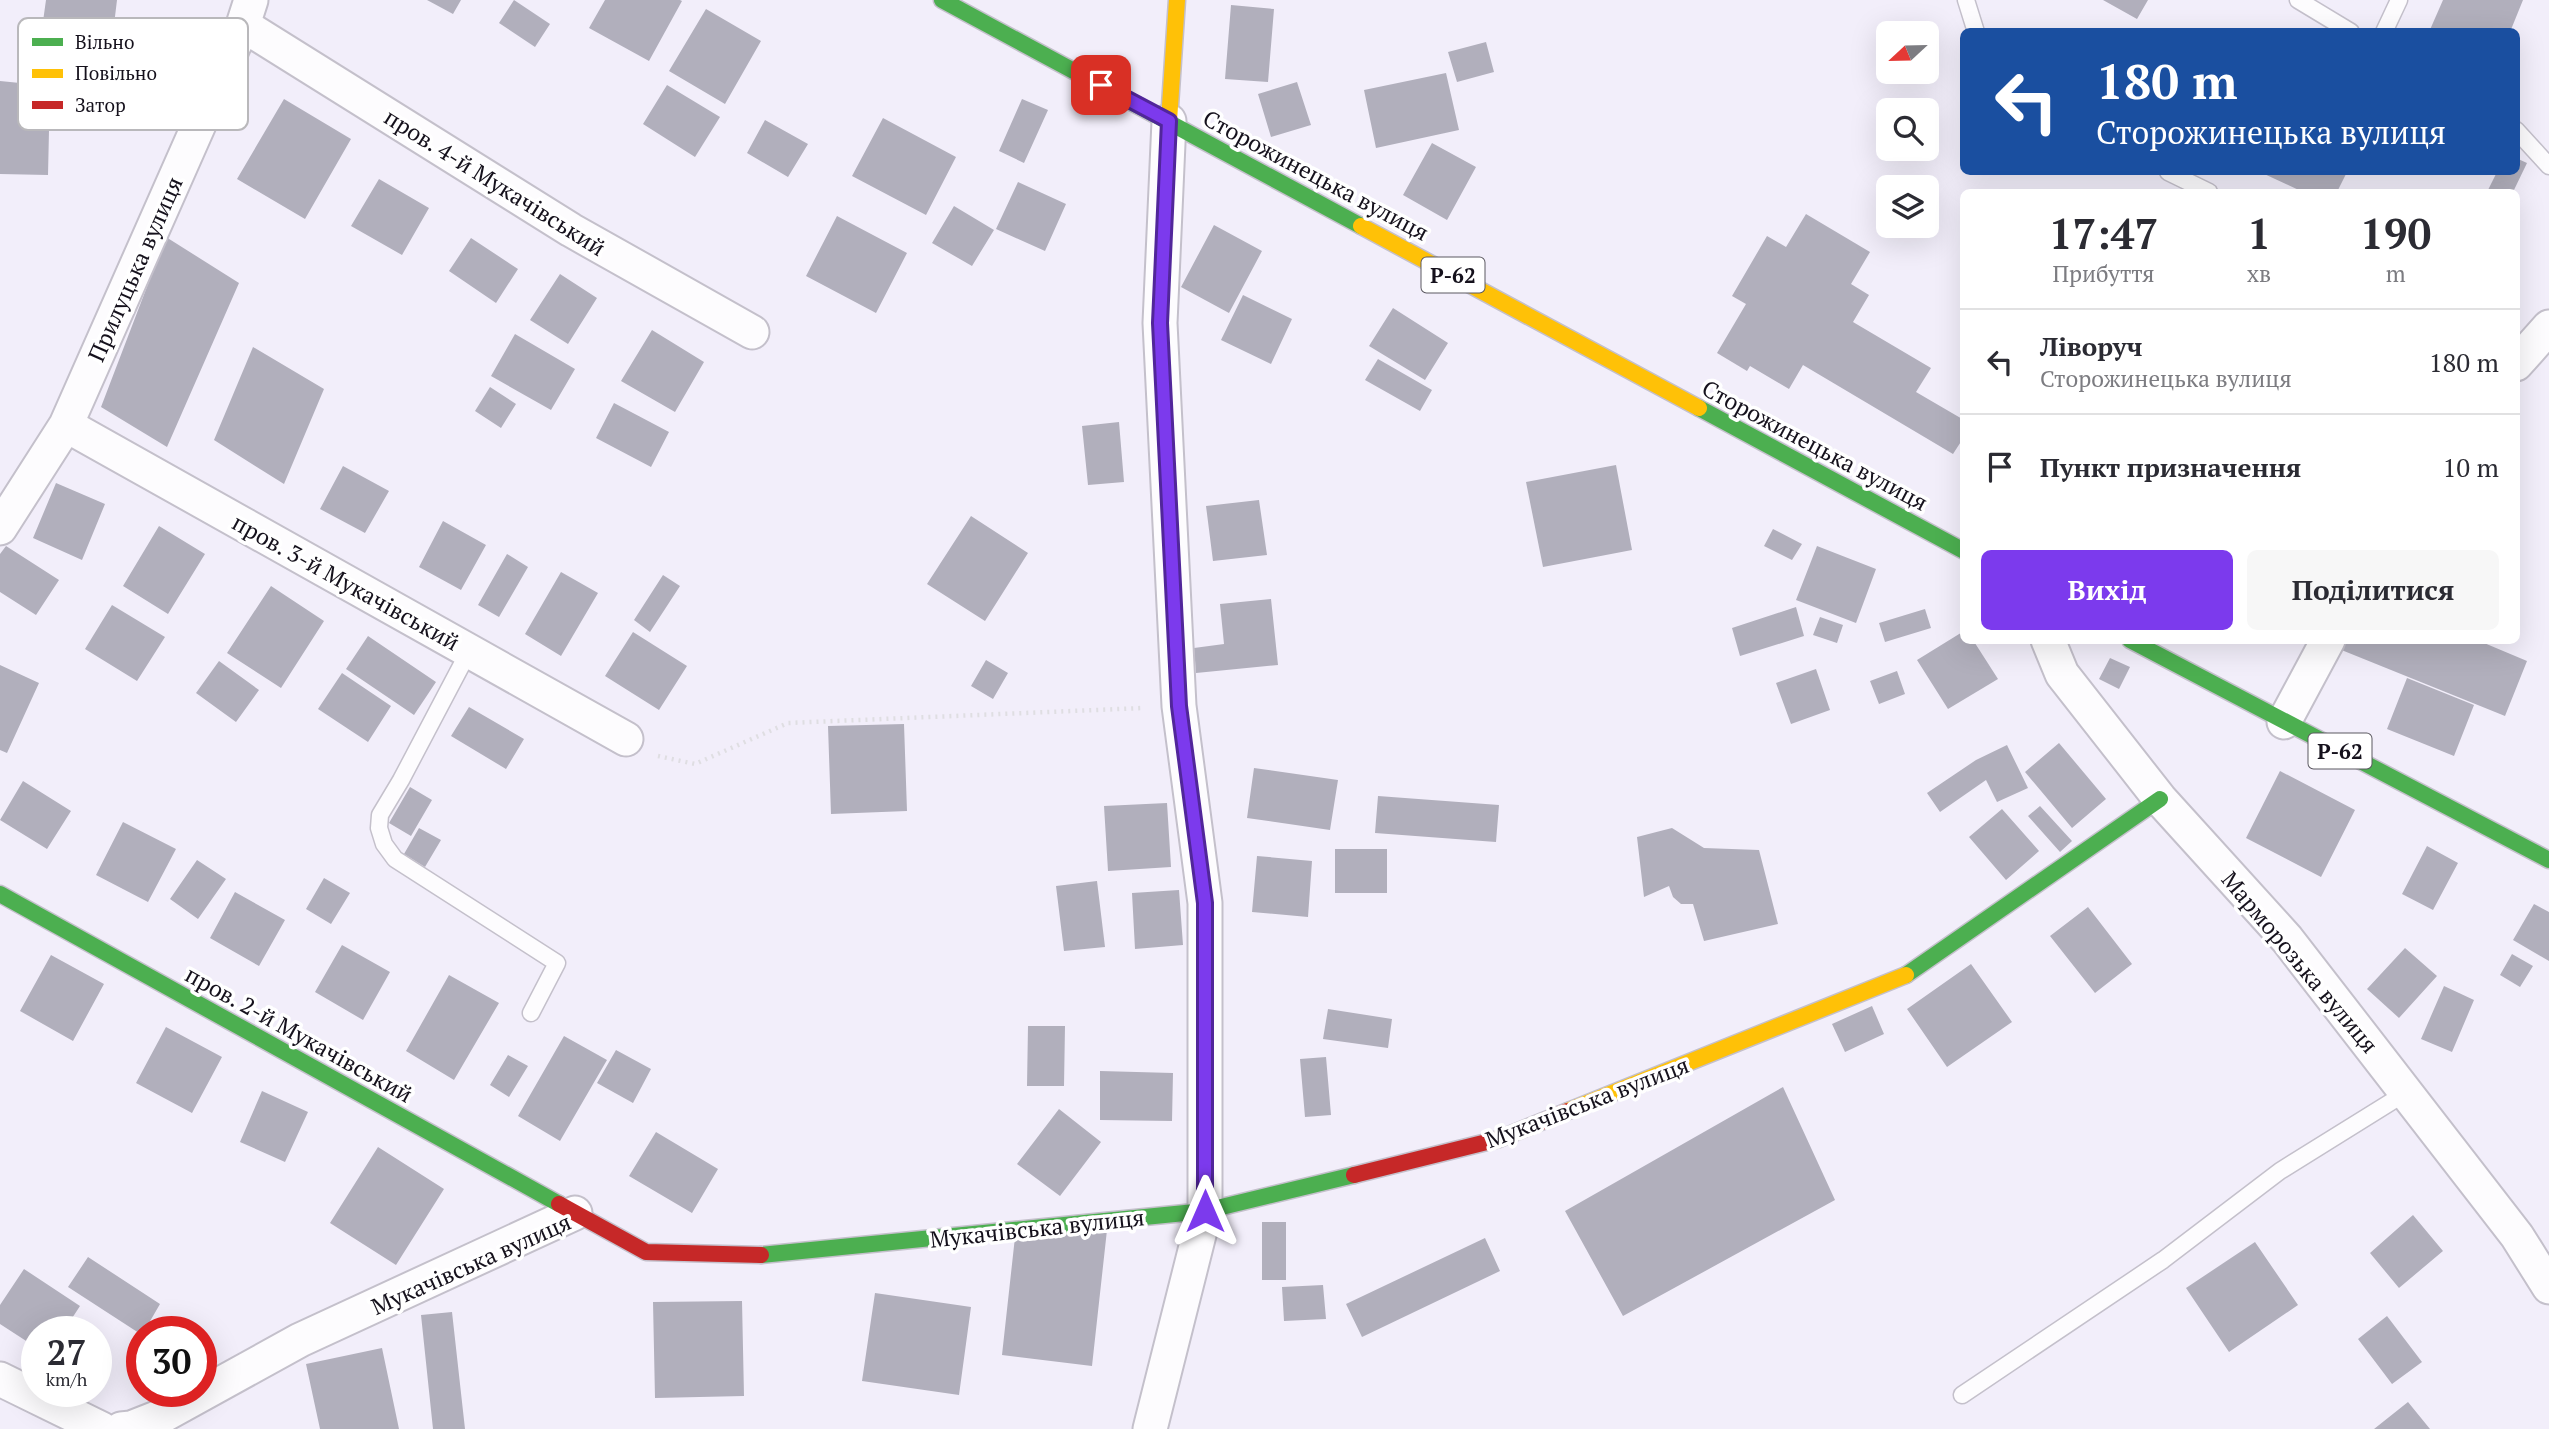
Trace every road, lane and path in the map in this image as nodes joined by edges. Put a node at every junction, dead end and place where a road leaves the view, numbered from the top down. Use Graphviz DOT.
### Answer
graph roads {
  1 [pos="942,0"];
  2 [pos="1177,0"];
  3 [pos="1966,0"];
  4 [pos="2298,0"];
  5 [pos="2399,0"];
  6 [pos="247,13"];
  7 [pos="1975,28"];
  8 [pos="2344,28"];
  9 [pos="2386,28"];
  10 [pos="1169,121"];
  11 [pos="195,130"];
  12 [pos="2520,134"];
  13 [pos="2549,166"];
  14 [pos="2174,175"];
  15 [pos="2203,189"];
  16 [pos="2549,327"];
  17 [pos="752,332"];
  18 [pos="2520,356"];
  19 [pos="65,425"];
  20 [pos="0,528"];
  21 [pos="1960,549"];
  22 [pos="2050,644"];
  23 [pos="2138,644"];
  24 [pos="2327,644"];
  25 [pos="469,650"];
  26 [pos="1179,706"];
  27 [pos="2284,722"];
  28 [pos="626,739"];
  29 [pos="2160,799"];
  30 [pos="2549,860"];
  31 [pos="0,894"];
  32 [pos="531,1013"];
  33 [pos="2407,1091"];
  34 [pos="1205,1211"];
  35 [pos="575,1213"];
  36 [pos="2549,1287"];
  37 [pos="0,1379"];
  38 [pos="1962,1395"];
  39 [pos="118,1429"];
  40 [pos="1150,1429"];
  1 -- 10 [label="street, Сторожинецька вулиця / Р-62"];
  2 -- 10 [label="street"];
  3 -- 7 [label="lane"];
  4 -- 8 [label="lane"];
  5 -- 9 [label="lane"];
  6 -- 17 [label="street, пров. 4-й Мукачівський"];
  10 -- 21 [label="street, Сторожинецька вулиця / Р-62"];
  10 -- 26 [label="street"];
  11 -- 19 [label="street, Прилуцька вулиця"];
  12 -- 13 [label="lane"];
  14 -- 15 [label="lane"];
  16 -- 18 [label="street"];
  19 -- 20 [label="street, Прилуцька вулиця"];
  19 -- 25 [label="street, пров. 3-й Мукачівський"];
  22 -- 29 [label="street, Марморозька вулиця"];
  23 -- 27 [label="street, Р-62"];
  24 -- 27 [label="street"];
  25 -- 28 [label="street, пров. 3-й Мукачівський"];
  25 -- 32 [label="lane"];
  26 -- 28 [label="path"];
  26 -- 34 [label="street"];
  27 -- 30 [label="street, Р-62"];
  29 -- 33 [label="street, Марморозька вулиця"];
  29 -- 34 [label="street, Мукачівська вулиця"];
  31 -- 35 [label="street, пров. 2-й Мукачівський"];
  33 -- 36 [label="street, Марморозька вулиця"];
  33 -- 38 [label="lane"];
  34 -- 35 [label="street, Мукачівська вулиця"];
  34 -- 40 [label="street"];
  35 -- 39 [label="street, Мукачівська вулиця"];
  37 -- 39 [label="street"];
}
